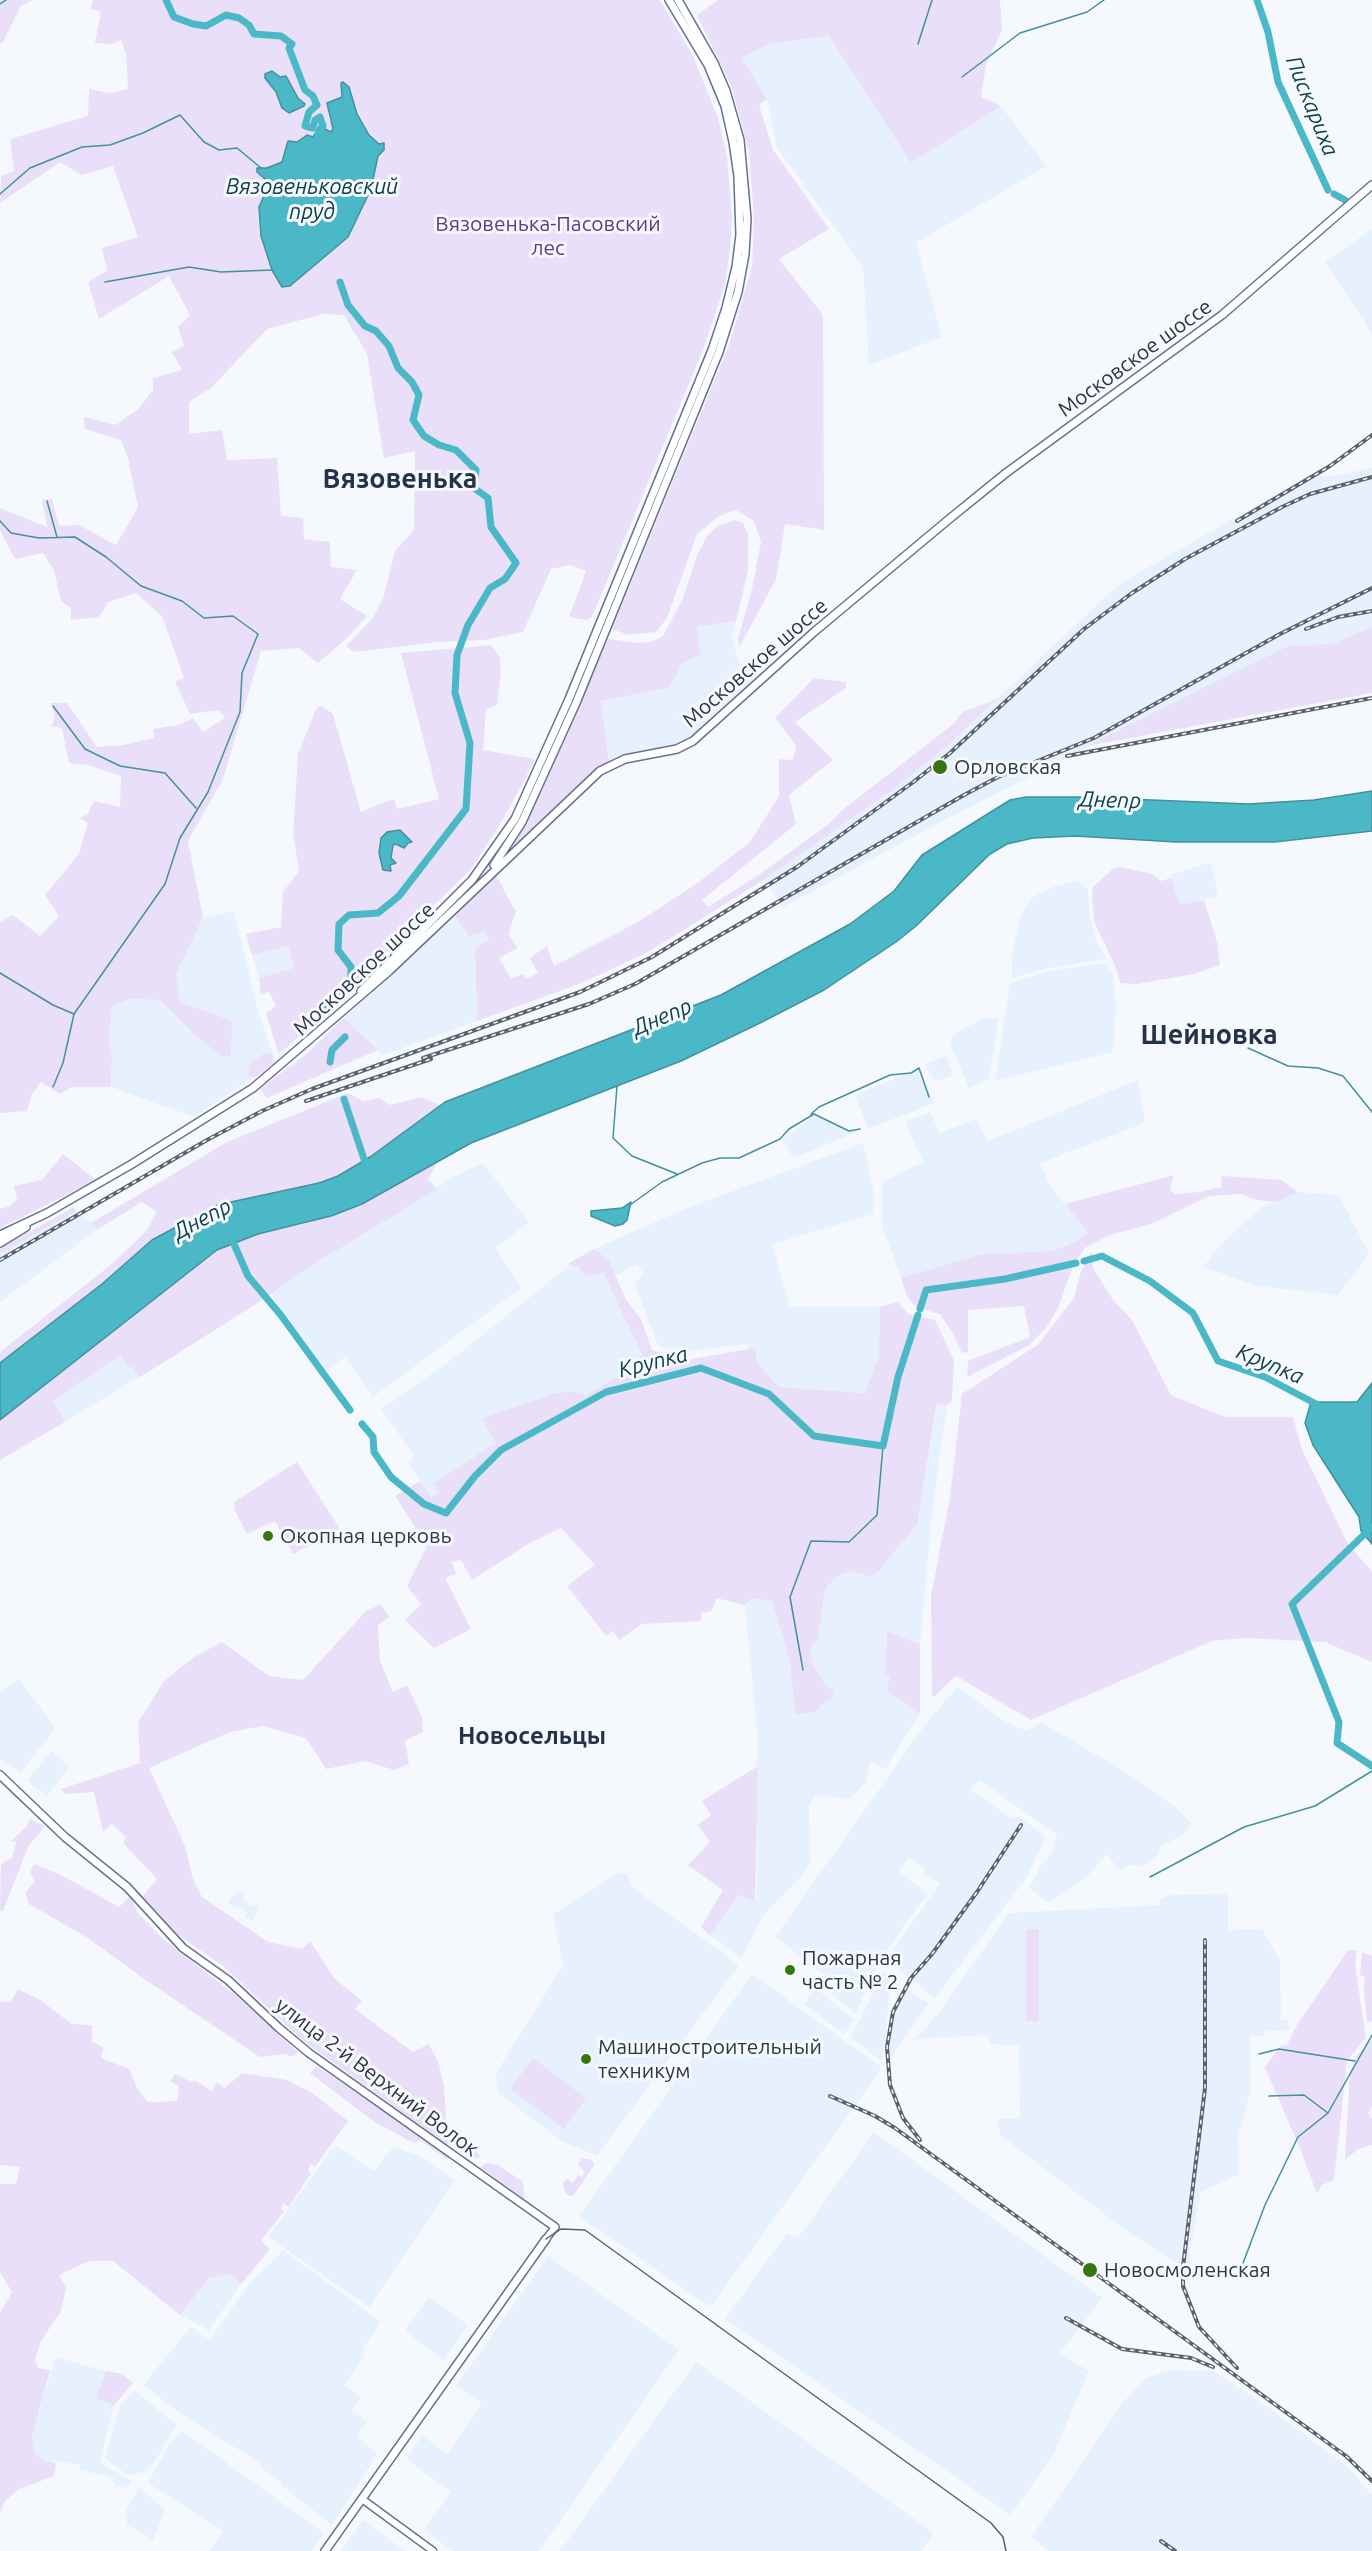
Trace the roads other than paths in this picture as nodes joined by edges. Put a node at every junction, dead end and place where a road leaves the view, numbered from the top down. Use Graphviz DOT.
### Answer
graph roads {
  1 [pos="669,0"];
  2 [pos="678,0"];
  3 [pos="1372,185"];
  4 [pos="473,891"];
  5 [pos="346,1008"];
  6 [pos="47,1213"];
  7 [pos="0,1235"];
  8 [pos="0,1243"];
  9 [pos="0,1775"];
  10 [pos="555,2227"];
  11 [pos="546,2240"];
  12 [pos="362,2499"];
  13 [pos="325,2551"];
  14 [pos="433,2551"];
  1 -- 5 [label="main road"];
  2 -- 4 [label="main road"];
  3 -- 4 [label="main road, Московское шоссе"];
  4 -- 5 [label="main road, Московское шоссе"];
  5 -- 6 [label="main road, Московское шоссе"];
  6 -- 7 [label="main road, Московское шоссе"];
  6 -- 8 [label="main road"];
  9 -- 10 [label="main road, улица 2-й Верхний Волок"];
  10 -- 11 [label="main road"];
  11 -- 12 [label="main road"];
  12 -- 13 [label="main road"];
  12 -- 14 [label="main road"];
}
